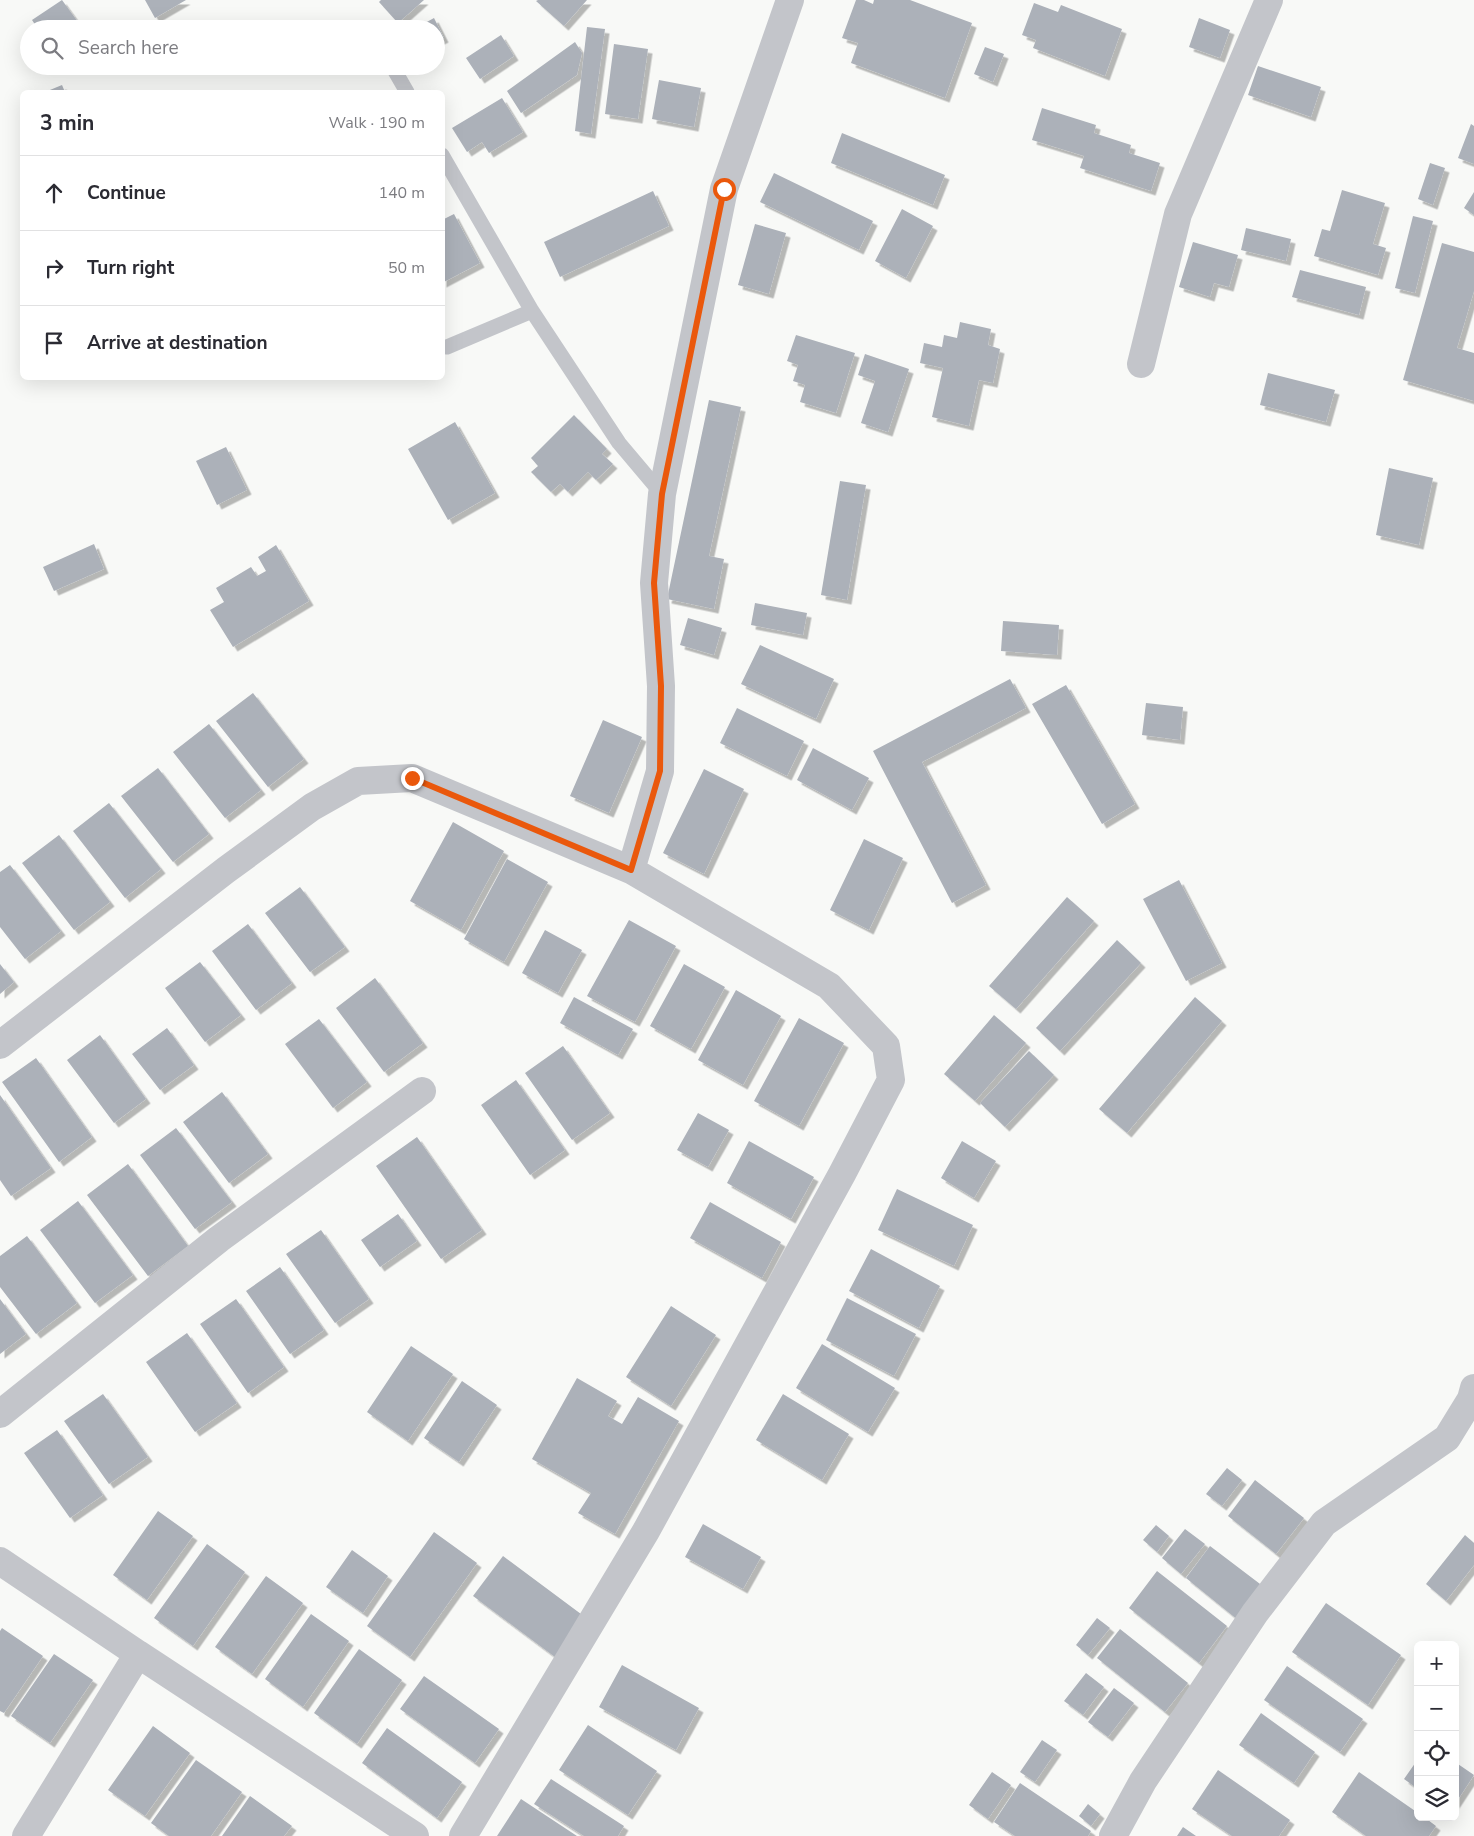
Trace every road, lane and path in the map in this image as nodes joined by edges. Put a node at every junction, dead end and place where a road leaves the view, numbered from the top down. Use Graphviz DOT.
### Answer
graph roads {
  1 [pos="790,0"];
  2 [pos="1269,0"];
  3 [pos="397,75"];
  4 [pos="406,90"];
  5 [pos="445,160"];
  6 [pos="532,311"];
  7 [pos="447,347"];
  8 [pos="1141,364"];
  9 [pos="662,494"];
  10 [pos="631,870"];
  11 [pos="0,1045"];
  12 [pos="422,1091"];
  13 [pos="1474,1388"];
  14 [pos="0,1414"];
  15 [pos="0,1561"];
  16 [pos="138,1654"];
  17 [pos="33,1834"];
  18 [pos="416,1836"];
  19 [pos="463,1836"];
  20 [pos="1113,1836"];
  1 -- 9 [label="street"];
  2 -- 8 [label="street"];
  3 -- 4 [label="lane"];
  5 -- 6 [label="lane"];
  6 -- 7 [label="lane"];
  6 -- 9 [label="lane"];
  9 -- 10 [label="street"];
  10 -- 11 [label="street"];
  10 -- 19 [label="street"];
  12 -- 14 [label="street"];
  13 -- 20 [label="street"];
  15 -- 16 [label="street"];
  16 -- 17 [label="street"];
  16 -- 18 [label="street"];
}
